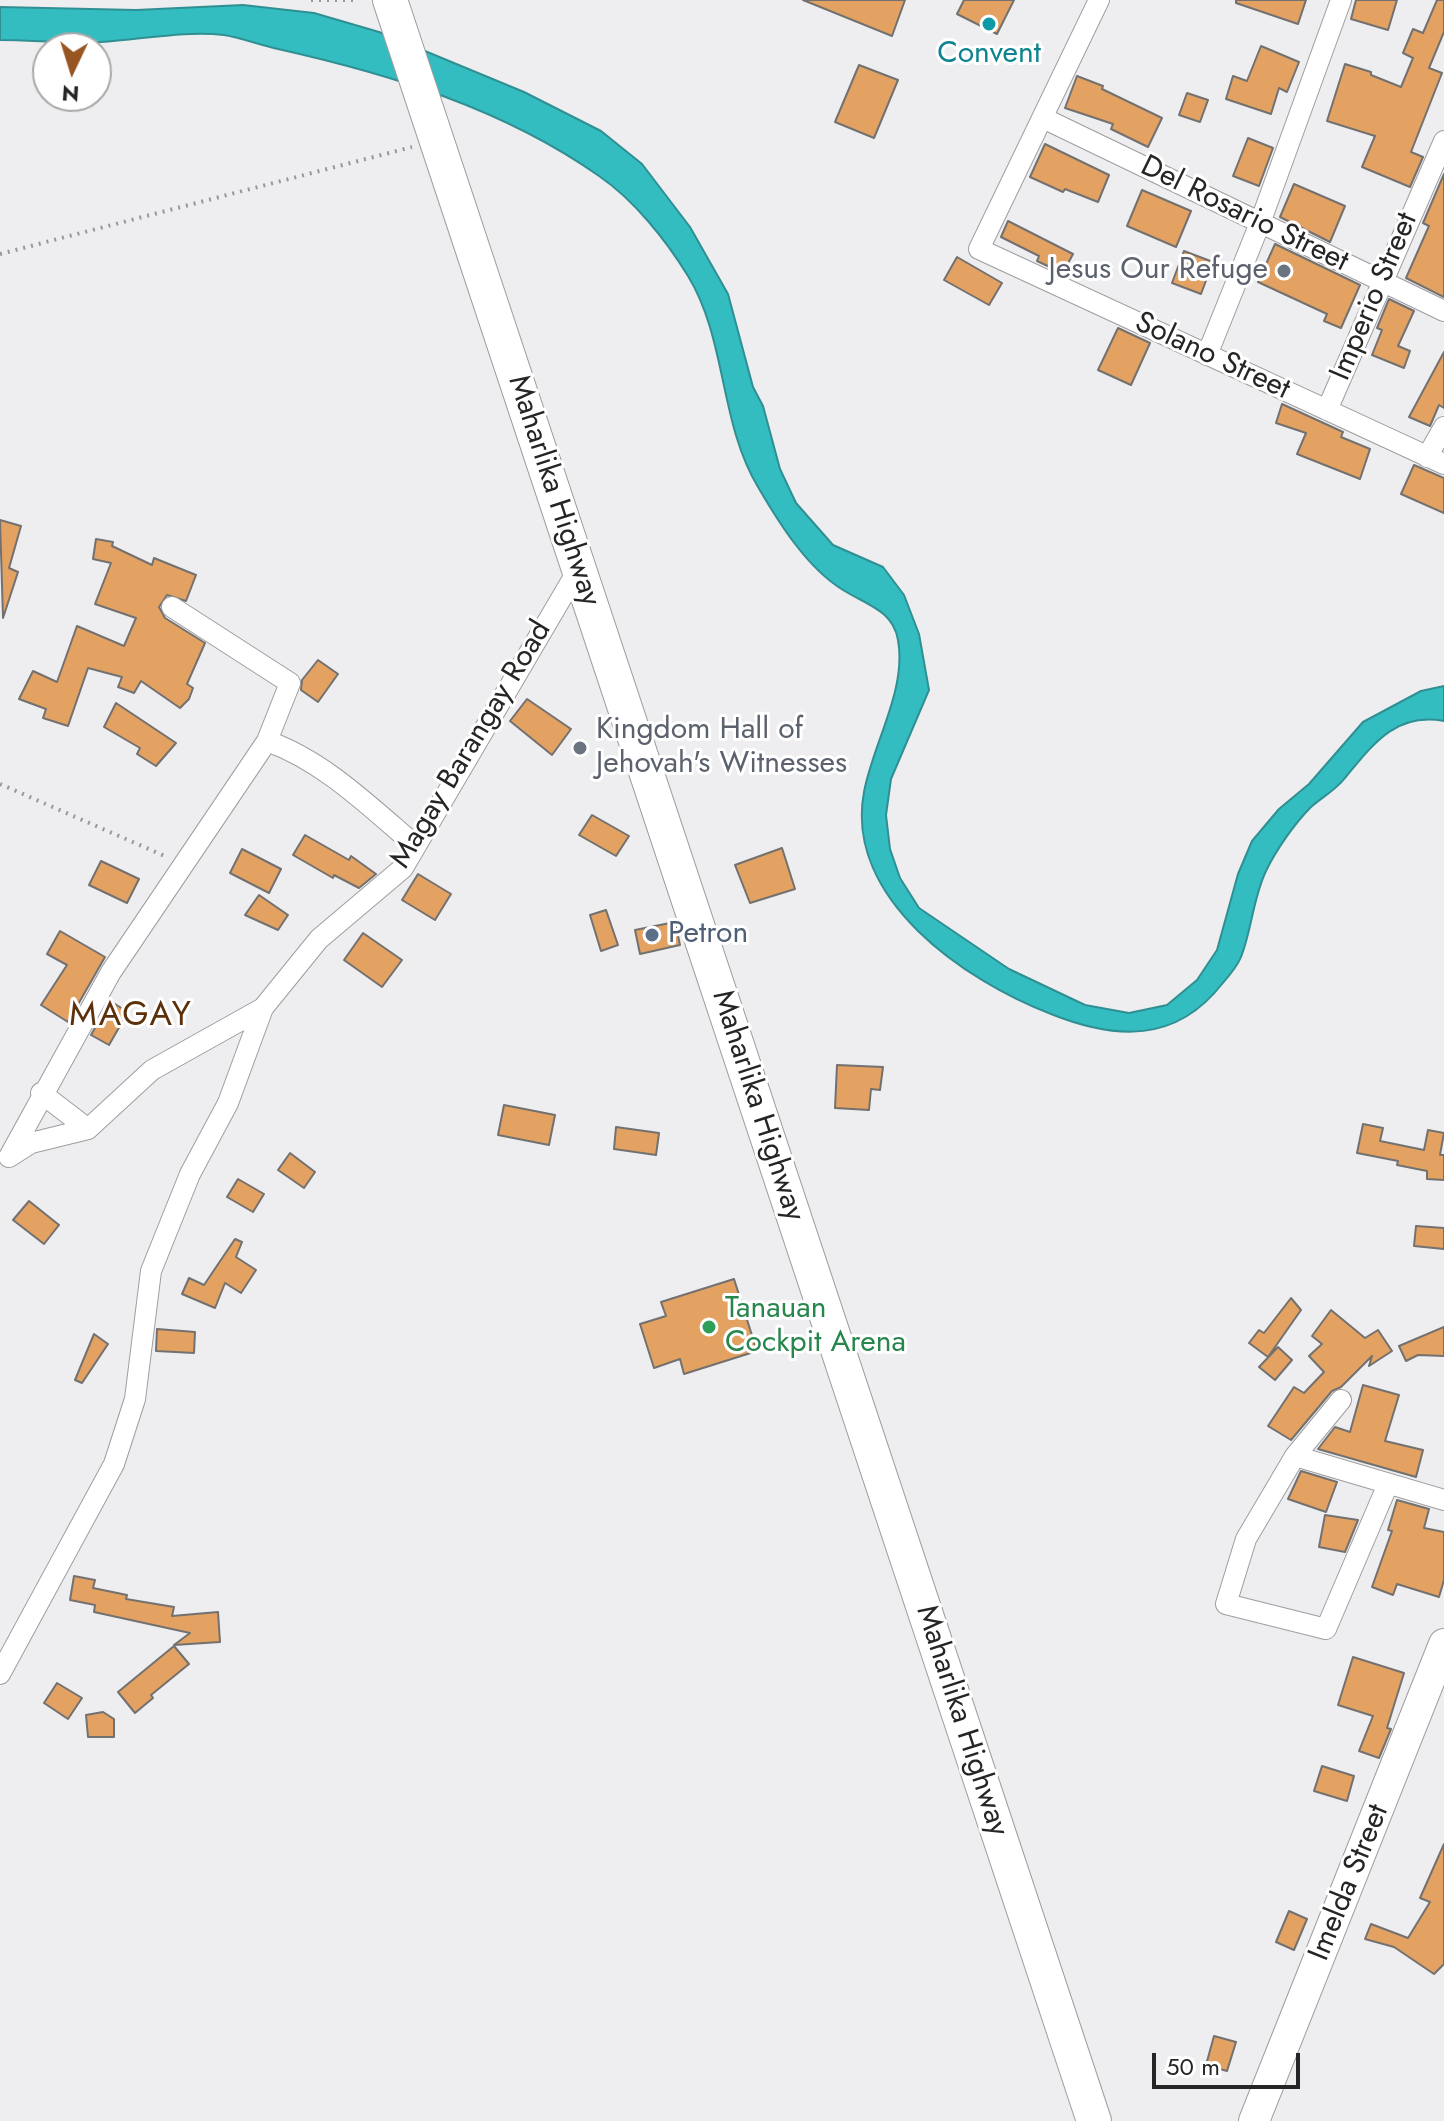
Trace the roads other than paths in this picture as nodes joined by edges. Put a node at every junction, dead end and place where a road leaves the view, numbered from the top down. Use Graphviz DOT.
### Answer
graph roads {
  1 [pos="1099,0"];
  2 [pos="1341,0"];
  3 [pos="393,10"];
  4 [pos="1043,118"];
  5 [pos="1444,141"];
  6 [pos="1260,223"];
  7 [pos="1381,281"];
  8 [pos="1444,311"];
  9 [pos="1207,355"];
  10 [pos="1327,410"];
  11 [pos="1444,427"];
  12 [pos="1436,460"];
  13 [pos="579,568"];
  14 [pos="172,607"];
  15 [pos="267,741"];
  16 [pos="416,846"];
  17 [pos="263,1008"];
  18 [pos="41,1093"];
  19 [pos="88,1129"];
  20 [pos="1341,1400"];
  21 [pos="1295,1456"];
  22 [pos="1388,1484"];
  23 [pos="1444,1500"];
  24 [pos="1444,1644"];
  25 [pos="0,1674"];
  26 [pos="1094,2121"];
  27 [pos="1254,2121"];
  1 -- 4 [label="street"];
  2 -- 6 [label="street"];
  3 -- 13 [label="highway, Maharlika Highway"];
  4 -- 6 [label="street, Del Rosario Street"];
  4 -- 9 [label="street, Solano Street"];
  5 -- 7 [label="street, Imperio Street"];
  6 -- 7 [label="street, Del Rosario Street"];
  6 -- 9 [label="street"];
  7 -- 8 [label="street, Del Rosario Street"];
  7 -- 10 [label="street, Imperio Street"];
  9 -- 10 [label="street, Solano Street"];
  10 -- 12 [label="street, Solano Street"];
  11 -- 12 [label="street"];
  13 -- 16 [label="street, Magay Barangay Road"];
  13 -- 26 [label="highway, Maharlika Highway"];
  14 -- 15 [label="street"];
  15 -- 16 [label="street"];
  15 -- 18 [label="street"];
  16 -- 17 [label="street, Magay Barangay Road"];
  17 -- 19 [label="street, Magay Barangay Road"];
  17 -- 25 [label="street"];
  18 -- 19 [label="street"];
  18 -- 19 [label="street, Magay Barangay Road"];
  20 -- 21 [label="street"];
  21 -- 22 [label="street"];
  21 -- 22 [label="street"];
  22 -- 23 [label="street"];
  24 -- 27 [label="main road, Imelda Street"];
}
